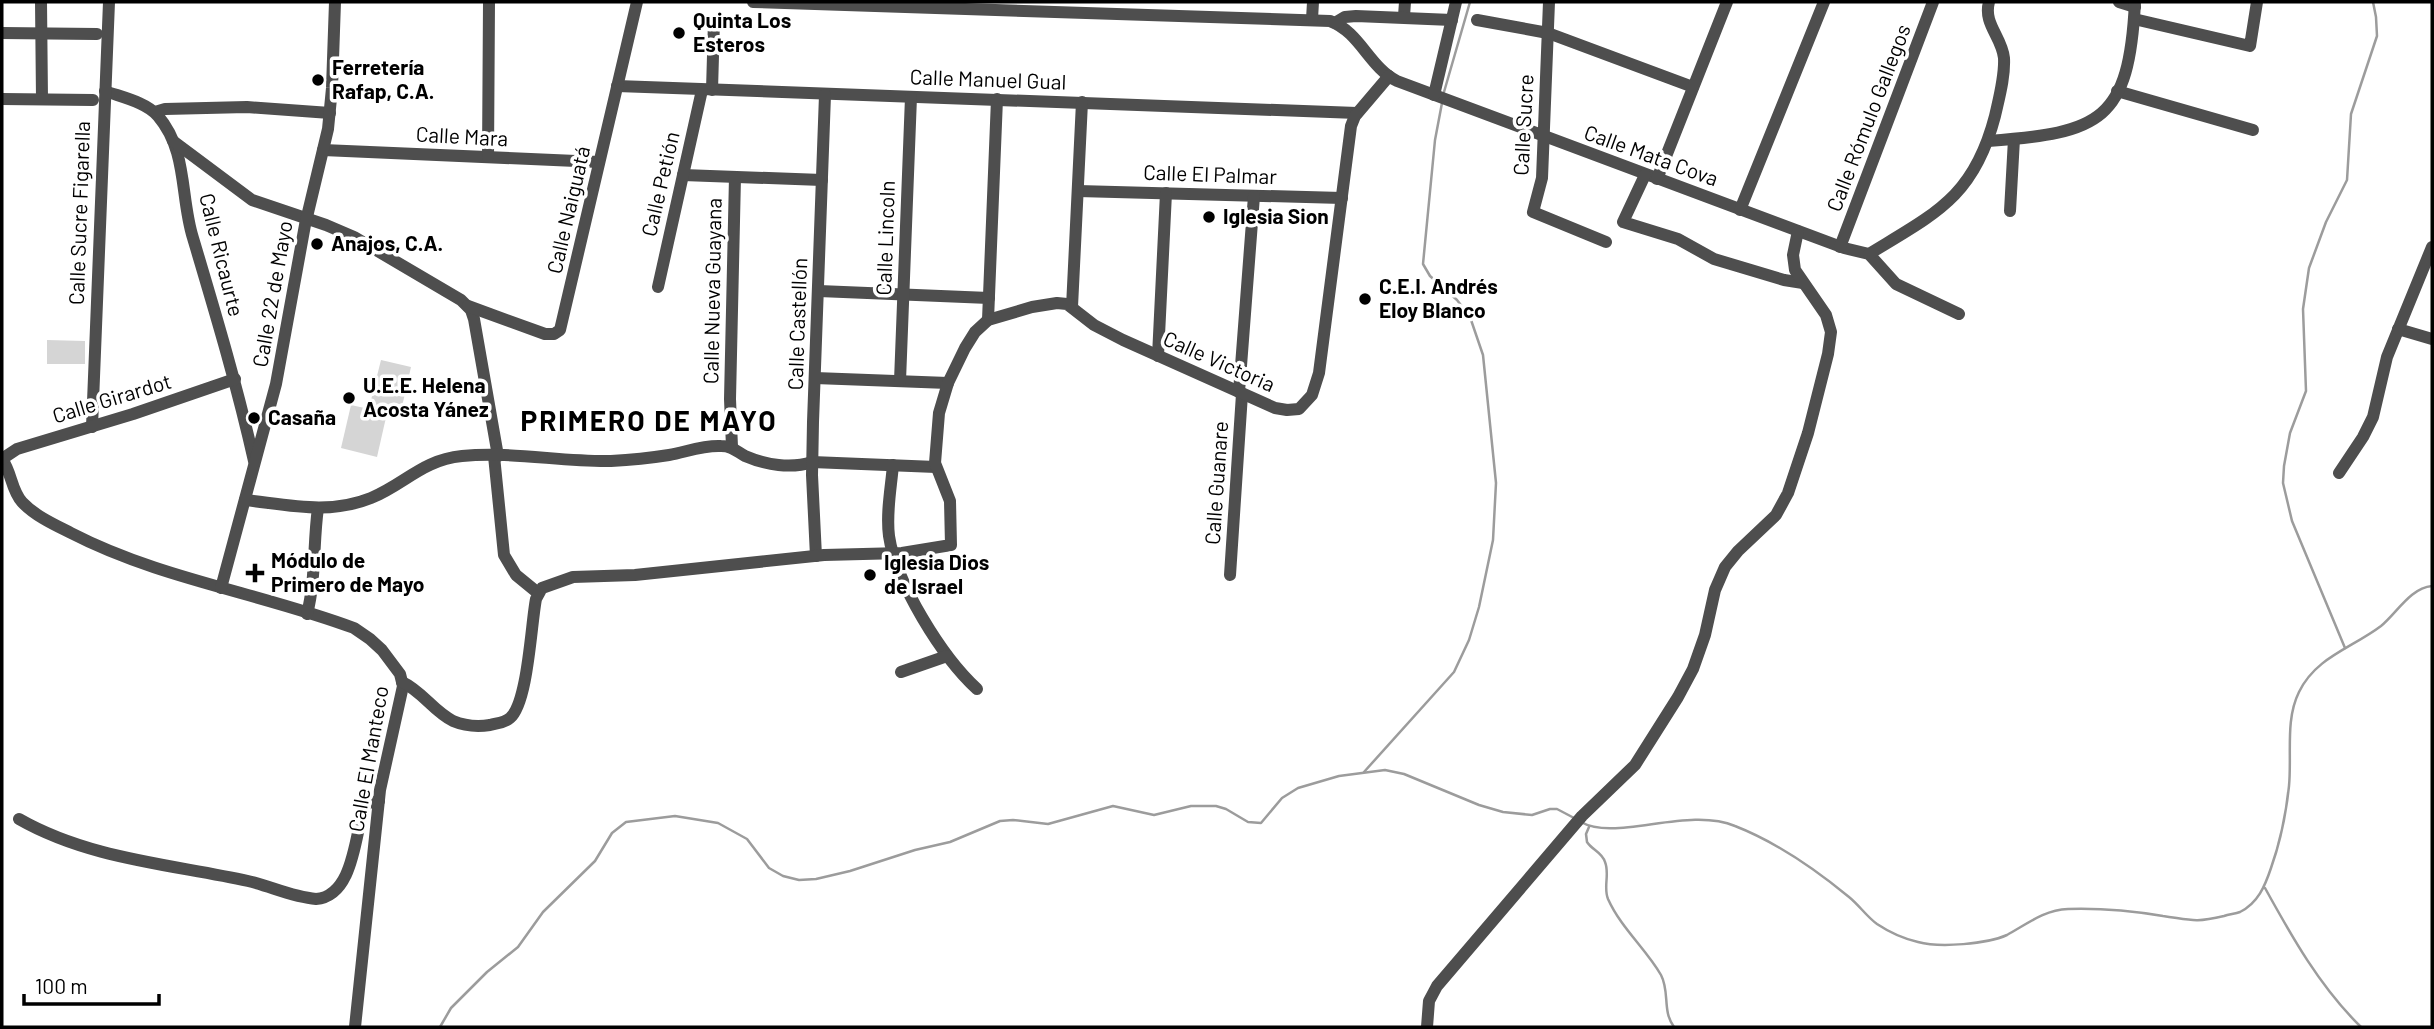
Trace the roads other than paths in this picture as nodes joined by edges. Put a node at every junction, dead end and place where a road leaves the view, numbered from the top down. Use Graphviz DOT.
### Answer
graph roads {
  1 [pos="41,2"];
  2 [pos="109,2"];
  3 [pos="335,2"];
  4 [pos="489,2"];
  5 [pos="637,2"];
  6 [pos="753,2"];
  7 [pos="1312,2"];
  8 [pos="1405,2"];
  9 [pos="1456,2"];
  10 [pos="1549,2"];
  11 [pos="1727,2"];
  12 [pos="1824,2"];
  13 [pos="1933,2"];
  14 [pos="1989,2"];
  15 [pos="2119,2"];
  16 [pos="2257,2"];
  17 [pos="839,3"];
  18 [pos="994,5"];
  19 [pos="2135,9"];
  20 [pos="1404,16"];
  21 [pos="1312,19"];
  22 [pos="1452,19"];
  23 [pos="714,20"];
  24 [pos="1477,20"];
  25 [pos="1335,23"];
  26 [pos="2,33"];
  27 [pos="1548,33"];
  28 [pos="41,34"];
  29 [pos="97,34"];
  30 [pos="1389,76"];
  31 [pos="617,86"];
  32 [pos="1693,88"];
  33 [pos="707,90"];
  34 [pos="104,91"];
  35 [pos="2118,91"];
  36 [pos="825,95"];
  37 [pos="1434,95"];
  38 [pos="911,97"];
  39 [pos="2,99"];
  40 [pos="42,99"];
  41 [pos="997,99"];
  42 [pos="93,100"];
  43 [pos="1082,102"];
  44 [pos="155,113"];
  45 [pos="330,113"];
  46 [pos="1357,113"];
  47 [pos="2253,130"];
  48 [pos="1542,136"];
  49 [pos="2014,139"];
  50 [pos="173,141"];
  51 [pos="1988,141"];
  52 [pos="323,150"];
  53 [pos="488,157"];
  54 [pos="599,162"];
  55 [pos="683,175"];
  56 [pos="735,177"];
  57 [pos="1651,177"];
  58 [pos="822,180"];
  59 [pos="1078,191"];
  60 [pos="1166,193"];
  61 [pos="1254,195"];
  62 [pos="1342,198"];
  63 [pos="1740,210"];
  64 [pos="2010,211"];
  65 [pos="306,219"];
  66 [pos="1798,231"];
  67 [pos="1606,242"];
  68 [pos="1840,247"];
  69 [pos="2432,247"];
  70 [pos="1869,254"];
  71 [pos="1803,283"];
  72 [pos="658,287"];
  73 [pos="819,291"];
  74 [pos="903,295"];
  75 [pos="989,298"];
  76 [pos="468,306"];
  77 [pos="1072,307"];
  78 [pos="1959,314"];
  79 [pos="988,320"];
  80 [pos="2398,329"];
  81 [pos="2432,339"];
  82 [pos="1158,356"];
  83 [pos="815,378"];
  84 [pos="235,379"];
  85 [pos="900,381"];
  86 [pos="948,383"];
  87 [pos="1241,393"];
  88 [pos="92,427"];
  89 [pos="732,447"];
  90 [pos="496,456"];
  91 [pos="2,459"];
  92 [pos="813,462"];
  93 [pos="255,464"];
  94 [pos="893,466"];
  95 [pos="936,467"];
  96 [pos="2339,473"];
  97 [pos="245,500"];
  98 [pos="318,508"];
  99 [pos="894,554"];
  100 [pos="816,556"];
  101 [pos="1230,575"];
  102 [pos="221,588"];
  103 [pos="538,593"];
  104 [pos="307,614"];
  105 [pos="947,656"];
  106 [pos="901,672"];
  107 [pos="402,682"];
  108 [pos="976,689"];
  109 [pos="379,801"];
  110 [pos="19,819"];
  111 [pos="355,1027"];
  112 [pos="1427,1027"];
  1 -- 28 [label="street"];
  2 -- 34 [label="street, Calle Sucre Figarella"];
  3 -- 45 [label="street, Calle 22 de Mayo"];
  4 -- 53 [label="street"];
  5 -- 31 [label="street, Calle Naiguatá"];
  6 -- 17 [label="street"];
  7 -- 21 [label="street"];
  8 -- 20 [label="street"];
  9 -- 22 [label="street"];
  10 -- 27 [label="street, Calle Sucre"];
  11 -- 32 [label="street"];
  12 -- 63 [label="street"];
  13 -- 68 [label="street, Calle Rómulo Gallegos"];
  14 -- 51 [label="street"];
  15 -- 19 [label="street"];
  16 -- 19 [label="street"];
  17 -- 18 [label="street"];
  18 -- 21 [label="street"];
  19 -- 35 [label="street"];
  20 -- 22 [label="street"];
  20 -- 25 [label="street"];
  21 -- 25 [label="street"];
  22 -- 37 [label="street"];
  23 -- 33 [label="street, Calle Petión"];
  24 -- 27 [label="street"];
  25 -- 30 [label="street, Calle Mata Cova"];
  26 -- 28 [label="street"];
  27 -- 32 [label="street"];
  27 -- 48 [label="street, Calle Sucre"];
  28 -- 29 [label="street"];
  28 -- 40 [label="street"];
  30 -- 37 [label="street, Calle Mata Cova"];
  30 -- 46 [label="street, Calle Victoria"];
  31 -- 33 [label="street, Calle Manuel Gual"];
  31 -- 54 [label="street, Calle Naiguatá"];
  32 -- 57 [label="street"];
  33 -- 36 [label="street, Calle Manuel Gual"];
  33 -- 55 [label="street, Calle Petión"];
  34 -- 44 [label="street"];
  34 -- 88 [label="street, Calle Sucre Figarella"];
  35 -- 47 [label="street"];
  35 -- 49 [label="street"];
  36 -- 38 [label="street, Calle Manuel Gual"];
  36 -- 58 [label="street, Calle Castellón"];
  37 -- 48 [label="street, Calle Mata Cova"];
  38 -- 41 [label="street, Calle Manuel Gual"];
  38 -- 74 [label="street, Calle Lincoln"];
  39 -- 40 [label="street"];
  40 -- 42 [label="street"];
  41 -- 43 [label="street, Calle Manuel Gual"];
  41 -- 75 [label="street"];
  43 -- 46 [label="street, Calle Manuel Gual"];
  43 -- 59 [label="street"];
  44 -- 45 [label="street"];
  44 -- 50 [label="street, Calle Ricaurte"];
  45 -- 52 [label="street, Calle 22 de Mayo"];
  46 -- 62 [label="street, Calle Victoria"];
  48 -- 57 [label="street, Calle Mata Cova"];
  48 -- 67 [label="street, Calle Sucre"];
  49 -- 51 [label="street"];
  49 -- 64 [label="street"];
  50 -- 65 [label="street"];
  50 -- 84 [label="street, Calle Ricaurte"];
  51 -- 70 [label="street"];
  52 -- 53 [label="street, Calle Mara"];
  52 -- 65 [label="street, Calle 22 de Mayo"];
  53 -- 54 [label="street, Calle Mara"];
  54 -- 76 [label="street, Calle Naiguatá"];
  55 -- 56 [label="street"];
  55 -- 72 [label="street, Calle Petión"];
  56 -- 58 [label="street"];
  56 -- 89 [label="street, Calle Nueva Guayana"];
  57 -- 63 [label="street, Calle Mata Cova"];
  57 -- 71 [label="street"];
  58 -- 73 [label="street, Calle Castellón"];
  59 -- 60 [label="street, Calle El Palmar"];
  59 -- 77 [label="street"];
  60 -- 61 [label="street, Calle El Palmar"];
  60 -- 82 [label="street"];
  61 -- 62 [label="street, Calle El Palmar"];
  61 -- 87 [label="street, Calle Guanare"];
  62 -- 87 [label="street, Calle Victoria"];
  63 -- 66 [label="street, Calle Mata Cova"];
  65 -- 76 [label="street"];
  65 -- 93 [label="street, Calle 22 de Mayo"];
  66 -- 68 [label="street, Calle Mata Cova"];
  66 -- 71 [label="street"];
  68 -- 70 [label="street, Calle Mata Cova"];
  69 -- 80 [label="street"];
  70 -- 78 [label="street"];
  71 -- 112 [label="street"];
  73 -- 74 [label="street"];
  73 -- 83 [label="street, Calle Castellón"];
  74 -- 75 [label="street"];
  74 -- 85 [label="street, Calle Lincoln"];
  75 -- 79 [label="street"];
  76 -- 90 [label="street"];
  77 -- 79 [label="street"];
  77 -- 82 [label="street, Calle Victoria"];
  79 -- 86 [label="street"];
  80 -- 81 [label="street"];
  80 -- 96 [label="street"];
  82 -- 87 [label="street, Calle Victoria"];
  83 -- 85 [label="street"];
  83 -- 92 [label="street, Calle Castellón"];
  84 -- 88 [label="street, Calle Girardot"];
  84 -- 93 [label="street, Calle Ricaurte"];
  85 -- 86 [label="street"];
  86 -- 95 [label="street"];
  87 -- 101 [label="street, Calle Guanare"];
  88 -- 91 [label="street, Calle Girardot"];
  89 -- 90 [label="street"];
  89 -- 92 [label="street"];
  90 -- 98 [label="street"];
  90 -- 103 [label="street"];
  91 -- 102 [label="street, Calle El Manteco"];
  92 -- 94 [label="street"];
  92 -- 100 [label="street, Calle Castellón"];
  93 -- 97 [label="street, Calle 22 de Mayo"];
  94 -- 95 [label="street"];
  94 -- 99 [label="street"];
  95 -- 99 [label="street"];
  97 -- 98 [label="street"];
  97 -- 102 [label="street, Calle 22 de Mayo"];
  98 -- 104 [label="street"];
  99 -- 100 [label="street"];
  99 -- 105 [label="street"];
  100 -- 103 [label="street"];
  102 -- 104 [label="street, Calle El Manteco"];
  103 -- 107 [label="street"];
  104 -- 107 [label="street, Calle El Manteco"];
  105 -- 106 [label="street"];
  105 -- 108 [label="street"];
  107 -- 109 [label="street, Calle El Manteco"];
  109 -- 110 [label="street"];
  109 -- 111 [label="street, Calle El Manteco"];
}
